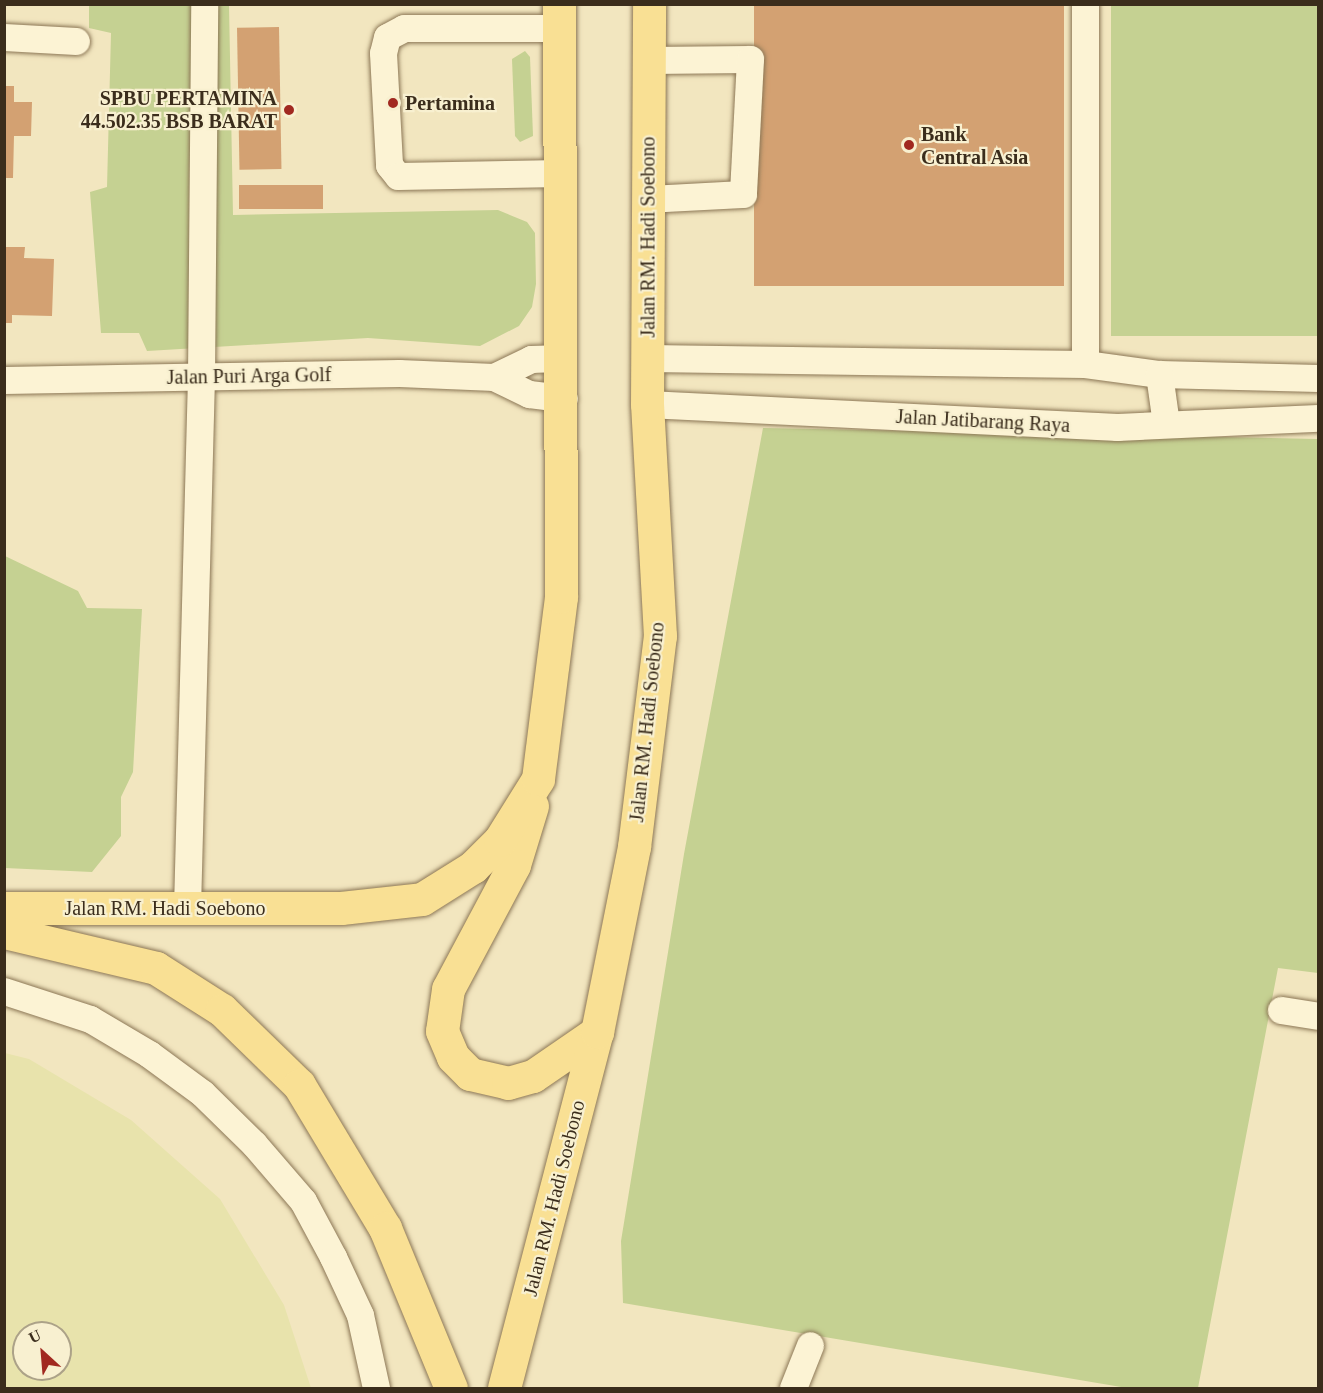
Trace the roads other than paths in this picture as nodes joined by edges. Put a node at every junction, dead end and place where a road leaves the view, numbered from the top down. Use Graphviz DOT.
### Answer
graph roads {
  1 [pos="204,4"];
  2 [pos="649,4"];
  3 [pos="1085,6"];
  4 [pos="559,16"];
  5 [pos="4,37"];
  6 [pos="76,41"];
  7 [pos="649,60"];
  8 [pos="560,173"];
  9 [pos="649,199"];
  10 [pos="562,358"];
  11 [pos="648,358"];
  12 [pos="1085,364"];
  13 [pos="1159,374"];
  14 [pos="201,376"];
  15 [pos="494,377"];
  16 [pos="1318,378"];
  17 [pos="4,380"];
  18 [pos="564,398"];
  19 [pos="647,404"];
  20 [pos="1318,418"];
  21 [pos="1166,424"];
  22 [pos="538,779"];
  23 [pos="4,908"];
  24 [pos="187,908"];
  25 [pos="4,932"];
  26 [pos="4,991"];
  27 [pos="1281,1010"];
  28 [pos="1318,1016"];
  29 [pos="597,1032"];
  30 [pos="810,1345"];
  31 [pos="376,1389"];
  32 [pos="451,1389"];
  33 [pos="504,1389"];
  34 [pos="793,1389"];
  1 -- 14 [label="street"];
  2 -- 7 [label="main road, Jalan RM. Hadi Soebono"];
  3 -- 12 [label="street"];
  4 -- 8 [label="main road, Jalan RM. Hadi Soebono"];
  4 -- 8 [label="street"];
  5 -- 6 [label="street"];
  7 -- 9 [label="main road, Jalan RM. Hadi Soebono"];
  7 -- 9 [label="street"];
  8 -- 10 [label="main road, Jalan RM. Hadi Soebono"];
  9 -- 11 [label="main road, Jalan RM. Hadi Soebono"];
  10 -- 15 [label="street, Jalan Puri Arga Golf"];
  10 -- 18 [label="main road, Jalan RM. Hadi Soebono"];
  11 -- 12 [label="street"];
  11 -- 19 [label="main road, Jalan RM. Hadi Soebono"];
  12 -- 13 [label="street"];
  13 -- 16 [label="street"];
  13 -- 21 [label="street"];
  14 -- 15 [label="street, Jalan Puri Arga Golf"];
  14 -- 17 [label="street, Jalan Puri Arga Golf"];
  14 -- 24 [label="street"];
  15 -- 18 [label="street, Jalan Puri Arga Golf"];
  18 -- 22 [label="main road, Jalan RM. Hadi Soebono"];
  19 -- 21 [label="street, Jalan Jatibarang Raya"];
  19 -- 29 [label="main road, Jalan RM. Hadi Soebono"];
  20 -- 21 [label="street, Jalan Jatibarang Raya"];
  22 -- 24 [label="main road, Jalan RM. Hadi Soebono"];
  22 -- 29 [label="main road"];
  23 -- 24 [label="main road, Jalan RM. Hadi Soebono"];
  25 -- 32 [label="main road"];
  26 -- 31 [label="street"];
  27 -- 28 [label="street"];
  29 -- 33 [label="main road, Jalan RM. Hadi Soebono"];
  30 -- 34 [label="street"];
}
